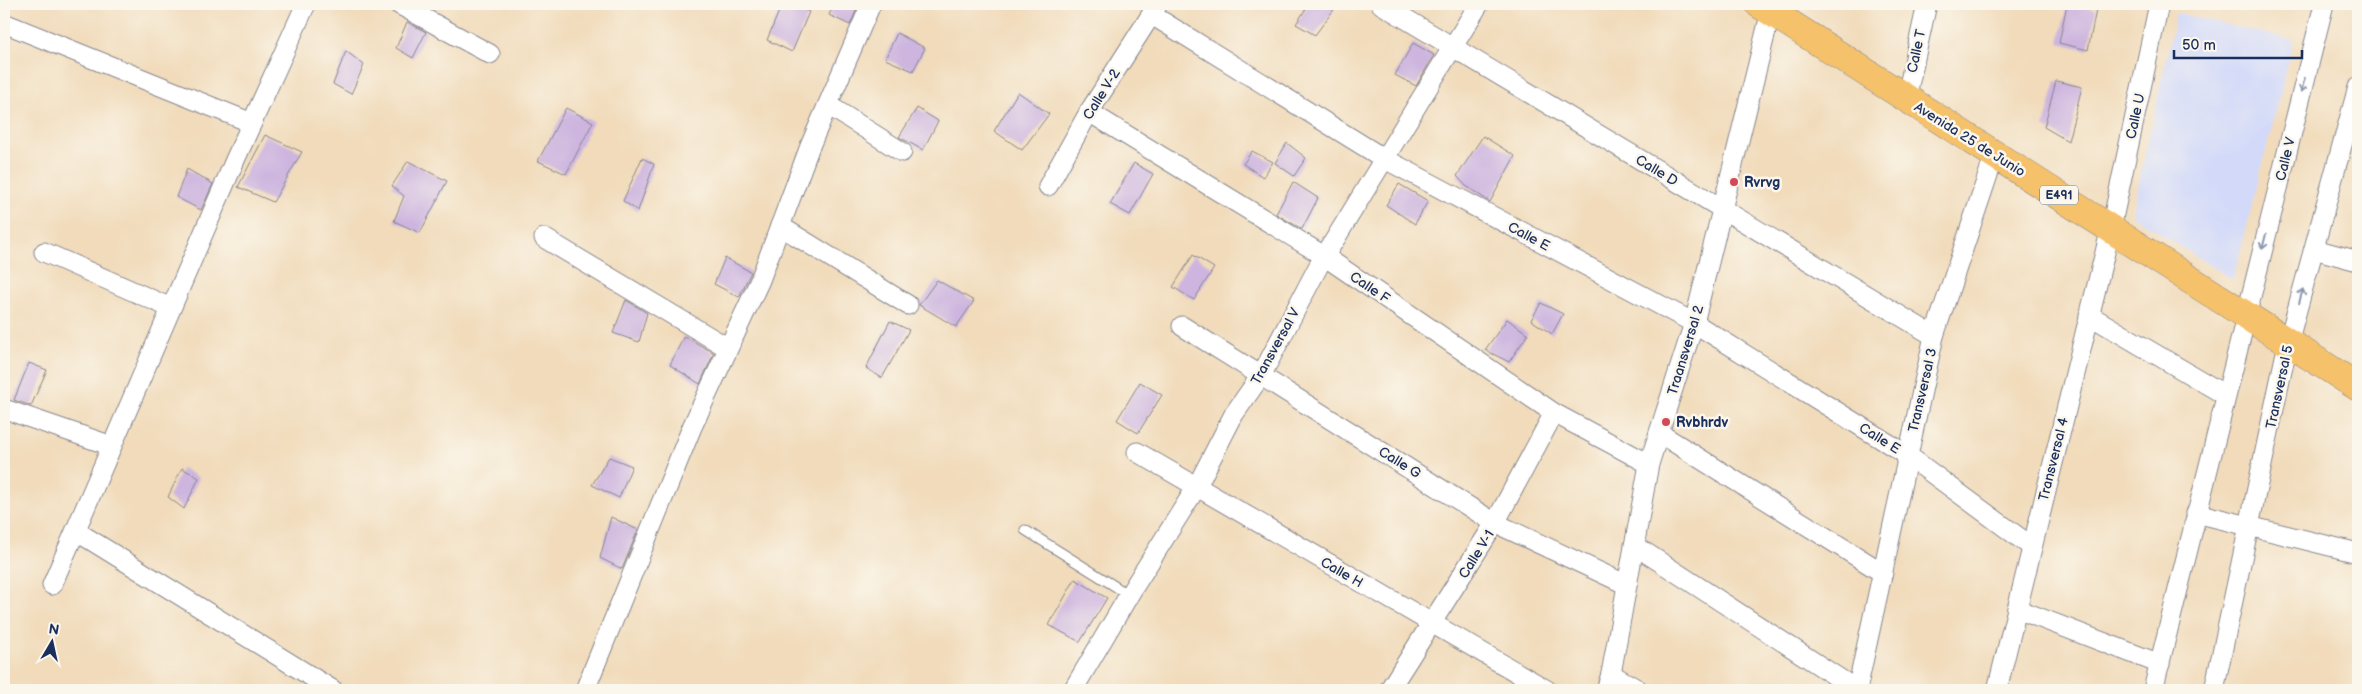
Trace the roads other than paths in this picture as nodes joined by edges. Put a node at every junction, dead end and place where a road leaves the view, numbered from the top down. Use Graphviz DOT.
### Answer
graph roads {
  1 [pos="306,4"];
  2 [pos="398,4"];
  3 [pos="871,4"];
  4 [pos="1380,4"];
  5 [pos="1479,4"];
  6 [pos="1927,4"];
  7 [pos="2159,4"];
  8 [pos="2324,4"];
  9 [pos="1765,8"];
  10 [pos="1155,9"];
  11 [pos="4,23"];
  12 [pos="1451,47"];
  13 [pos="490,54"];
  14 [pos="2358,87"];
  15 [pos="1906,99"];
  16 [pos="828,105"];
  17 [pos="1089,112"];
  18 [pos="252,123"];
  19 [pos="902,152"];
  20 [pos="1995,154"];
  21 [pos="1383,158"];
  22 [pos="1048,186"];
  23 [pos="1721,208"];
  24 [pos="780,226"];
  25 [pos="2111,228"];
  26 [pos="544,238"];
  27 [pos="2314,249"];
  28 [pos="44,252"];
  29 [pos="1324,256"];
  30 [pos="2358,261"];
  31 [pos="908,305"];
  32 [pos="171,308"];
  33 [pos="2246,314"];
  34 [pos="2089,315"];
  35 [pos="1694,323"];
  36 [pos="1182,326"];
  37 [pos="1934,336"];
  38 [pos="2288,343"];
  39 [pos="728,348"];
  40 [pos="1262,374"];
  41 [pos="2358,387"];
  42 [pos="2226,395"];
  43 [pos="4,409"];
  44 [pos="1554,413"];
  45 [pos="1659,433"];
  46 [pos="112,446"];
  47 [pos="1137,452"];
  48 [pos="1907,455"];
  49 [pos="1648,464"];
  50 [pos="1196,488"];
  51 [pos="2196,513"];
  52 [pos="1495,523"];
  53 [pos="2249,524"];
  54 [pos="1024,530"];
  55 [pos="76,531"];
  56 [pos="1634,545"];
  57 [pos="2032,546"];
  58 [pos="2358,553"];
  59 [pos="1884,573"];
  60 [pos="1625,584"];
  61 [pos="52,585"];
  62 [pos="1129,595"];
  63 [pos="2017,608"];
  64 [pos="1433,624"];
  65 [pos="2160,664"];
  66 [pos="1608,682"];
  67 [pos="333,690"];
  68 [pos="585,690"];
  69 [pos="1074,690"];
  70 [pos="1388,690"];
  71 [pos="1547,690"];
  72 [pos="1639,690"];
  73 [pos="1857,690"];
  74 [pos="1997,690"];
  75 [pos="2153,690"];
  76 [pos="2214,690"];
  1 -- 18 [label="street"];
  2 -- 13 [label="street"];
  3 -- 16 [label="street"];
  4 -- 12 [label="street, Calle D"];
  5 -- 12 [label="street, Transversal V"];
  6 -- 15 [label="street, Calle T"];
  7 -- 25 [label="street, Calle U"];
  8 -- 33 [label="street, Calle V, one-way"];
  9 -- 15 [label="highway, Avenida 25 de Junio / E491"];
  9 -- 23 [label="street, Traansversal 2"];
  10 -- 17 [label="street, Calle V-2"];
  10 -- 21 [label="street, Calle E"];
  11 -- 18 [label="street"];
  12 -- 21 [label="street, Transversal V"];
  12 -- 23 [label="street, Calle D"];
  14 -- 27 [label="street, Transversal 5"];
  15 -- 20 [label="highway, Avenida 25 de Junio / E491"];
  16 -- 19 [label="street"];
  16 -- 24 [label="street"];
  17 -- 22 [label="street, Calle V-2"];
  17 -- 29 [label="street, Calle F"];
  18 -- 32 [label="street"];
  20 -- 25 [label="highway, Avenida 25 de Junio / E491"];
  20 -- 37 [label="street, Transversal 3"];
  21 -- 29 [label="street, Transversal V"];
  21 -- 35 [label="street, Calle E"];
  23 -- 35 [label="street, Traansversal 2"];
  23 -- 37 [label="street, Calle D"];
  24 -- 31 [label="street"];
  24 -- 39 [label="street"];
  25 -- 33 [label="highway, Avenida 25 de Junio / E491"];
  25 -- 34 [label="street, Transversal 4"];
  26 -- 39 [label="street"];
  27 -- 30 [label="street"];
  38 -- 27 [label="street, Transversal 5, one-way"];
  28 -- 32 [label="street"];
  29 -- 40 [label="street, Transversal V"];
  29 -- 44 [label="street, Calle F"];
  32 -- 46 [label="street"];
  33 -- 38 [label="highway, Avenida 25 de Junio / E491"];
  33 -- 42 [label="street"];
  34 -- 42 [label="street"];
  34 -- 57 [label="street, Transversal 4"];
  35 -- 45 [label="street, Traansversal 2"];
  35 -- 48 [label="street, Calle E"];
  36 -- 40 [label="street, Calle G"];
  37 -- 48 [label="street, Transversal 3"];
  38 -- 41 [label="highway, Avenida 25 de Junio / E491"];
  38 -- 53 [label="street, Transversal 5"];
  39 -- 68 [label="street"];
  40 -- 50 [label="street, Transversal V"];
  40 -- 52 [label="street, Calle G"];
  42 -- 51 [label="street"];
  43 -- 46 [label="street"];
  44 -- 49 [label="street, Calle F"];
  44 -- 52 [label="street, Calle V-1"];
  45 -- 49 [label="street, Traansversal 2"];
  45 -- 59 [label="street"];
  46 -- 55 [label="street"];
  47 -- 50 [label="street, Calle H"];
  48 -- 57 [label="street, Calle E"];
  48 -- 59 [label="street, Transversal 3"];
  49 -- 56 [label="street, Traansversal 2"];
  50 -- 62 [label="street, Transversal V"];
  50 -- 64 [label="street, Calle H"];
  51 -- 53 [label="street"];
  51 -- 65 [label="street"];
  52 -- 60 [label="street, Calle G"];
  52 -- 64 [label="street, Calle V-1"];
  53 -- 58 [label="street"];
  53 -- 76 [label="street, Transversal 5"];
  54 -- 62 [label="lane"];
  55 -- 61 [label="street"];
  55 -- 67 [label="street"];
  56 -- 60 [label="street, Traansversal 2"];
  56 -- 73 [label="street"];
  57 -- 63 [label="street, Transversal 4"];
  59 -- 73 [label="street, Transversal 3"];
  60 -- 66 [label="street, Traansversal 2"];
  62 -- 69 [label="street, Transversal V"];
  63 -- 65 [label="street"];
  63 -- 74 [label="street, Transversal 4"];
  64 -- 70 [label="street, Calle V-1"];
  64 -- 71 [label="street, Calle H"];
  65 -- 75 [label="street"];
  66 -- 72 [label="street"];
}
